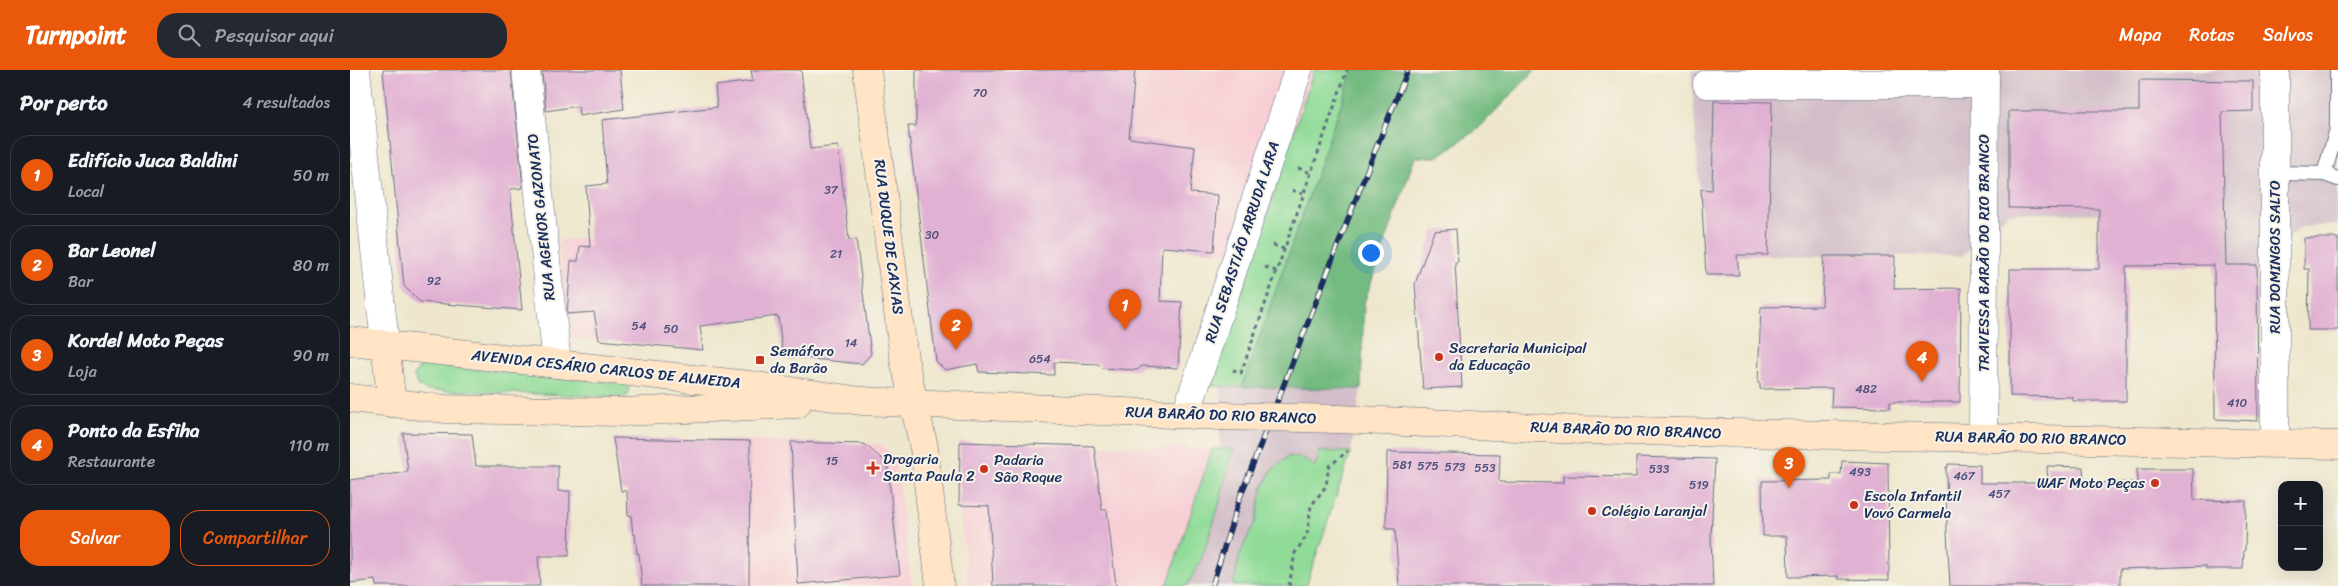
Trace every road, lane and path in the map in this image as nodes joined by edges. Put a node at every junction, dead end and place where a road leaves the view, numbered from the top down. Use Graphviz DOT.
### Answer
graph roads {
  1 [pos="356,70"];
  2 [pos="526,70"];
  3 [pos="867,70"];
  4 [pos="1298,70"];
  5 [pos="1347,70"];
  6 [pos="2275,70"];
  7 [pos="2336,70"];
  8 [pos="1985,77"];
  9 [pos="1706,84"];
  10 [pos="2275,173"];
  11 [pos="2324,174"];
  12 [pos="2338,179"];
  13 [pos="350,341"];
  14 [pos="385,344"];
  15 [pos="557,364"];
  16 [pos="1231,369"];
  17 [pos="350,398"];
  18 [pos="861,401"];
  19 [pos="392,403"];
  20 [pos="914,403"];
  21 [pos="1186,414"];
  22 [pos="1343,419"];
  23 [pos="1983,437"];
  24 [pos="2275,444"];
  25 [pos="2338,445"];
  26 [pos="940,586"];
  27 [pos="1289,586"];
  1 -- 14 [label="street"];
  2 -- 15 [label="street, RUA AGENOR GAZONATO"];
  3 -- 20 [label="main road, RUA DUQUE DE CAXIAS"];
  4 -- 21 [label="street, RUA SEBASTIÃO ARRUDA LARA"];
  5 -- 16 [label="path"];
  6 -- 10 [label="street, RUA DOMINGOS SALTO"];
  7 -- 11 [label="lane"];
  8 -- 9 [label="street"];
  8 -- 23 [label="street, TRAVESSA BARÃO DO RIO BRANCO"];
  10 -- 11 [label="lane"];
  10 -- 24 [label="street, RUA DOMINGOS SALTO"];
  11 -- 12 [label="lane"];
  13 -- 14 [label="main road, AVENIDA CESÁRIO CARLOS DE ALMEIDA"];
  14 -- 15 [label="main road, AVENIDA CESÁRIO CARLOS DE ALMEIDA"];
  14 -- 19 [label="main road"];
  15 -- 18 [label="main road, AVENIDA CESÁRIO CARLOS DE ALMEIDA"];
  17 -- 19 [label="main road, AVENIDA CESÁRIO CARLOS DE ALMEIDA"];
  18 -- 19 [label="main road, AVENIDA CESÁRIO CARLOS DE ALMEIDA"];
  18 -- 20 [label="main road, AVENIDA CESÁRIO CARLOS DE ALMEIDA"];
  20 -- 21 [label="main road, RUA BARÃO DO RIO BRANCO"];
  20 -- 26 [label="main road, RUA DUQUE DE CAXIAS"];
  21 -- 22 [label="main road, RUA BARÃO DO RIO BRANCO, bridge"];
  22 -- 23 [label="main road, RUA BARÃO DO RIO BRANCO"];
  22 -- 27 [label="path"];
  23 -- 24 [label="main road, RUA BARÃO DO RIO BRANCO"];
  24 -- 25 [label="main road, RUA BARÃO DO RIO BRANCO"];
}
